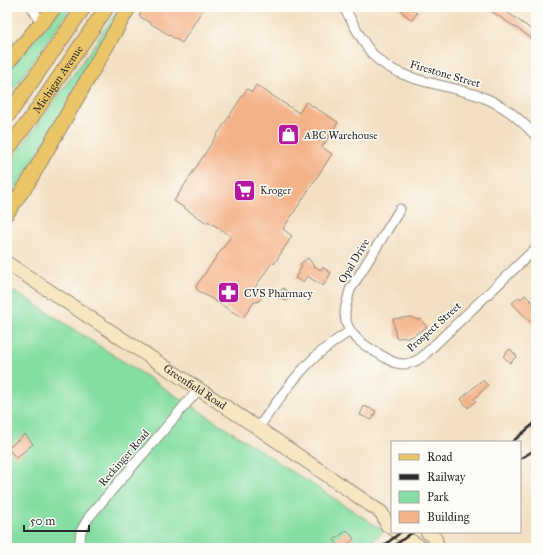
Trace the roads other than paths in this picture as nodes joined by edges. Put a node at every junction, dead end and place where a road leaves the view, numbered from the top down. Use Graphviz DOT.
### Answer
graph roads {
  1 [pos="32,7"];
  2 [pos="55,7"];
  3 [pos="84,7"];
  4 [pos="107,7"];
  5 [pos="129,7"];
  6 [pos="342,7"];
  7 [pos="41,23"];
  8 [pos="7,63"];
  9 [pos="7,116"];
  10 [pos="536,136"];
  11 [pos="7,150"];
  12 [pos="400,209"];
  13 [pos="7,213"];
  14 [pos="536,248"];
  15 [pos="7,264"];
  16 [pos="350,331"];
  17 [pos="198,390"];
  18 [pos="258,428"];
  19 [pos="387,513"];
  20 [pos="391,527"];
  21 [pos="400,533"];
  22 [pos="428,533"];
  23 [pos="79,548"];
  24 [pos="422,548"];
  25 [pos="438,548"];
  1 -- 7 [label="street"];
  2 -- 7 [label="main road"];
  3 -- 9 [label="main road, Michigan Avenue"];
  4 -- 11 [label="main road, Michigan Avenue"];
  5 -- 13 [label="main road"];
  6 -- 10 [label="street, Firestone Street"];
  7 -- 8 [label="main road"];
  12 -- 16 [label="street, Opal Drive"];
  14 -- 16 [label="street, Prospect Street"];
  15 -- 17 [label="main road, Greenfield Road"];
  16 -- 18 [label="street"];
  17 -- 18 [label="main road, Greenfield Road"];
  17 -- 23 [label="street, Reckinger Road"];
  18 -- 19 [label="main road, Greenfield Road"];
  19 -- 20 [label="main road, Greenfield Road"];
  21 -- 24 [label="main road"];
  22 -- 25 [label="main road"];
}
